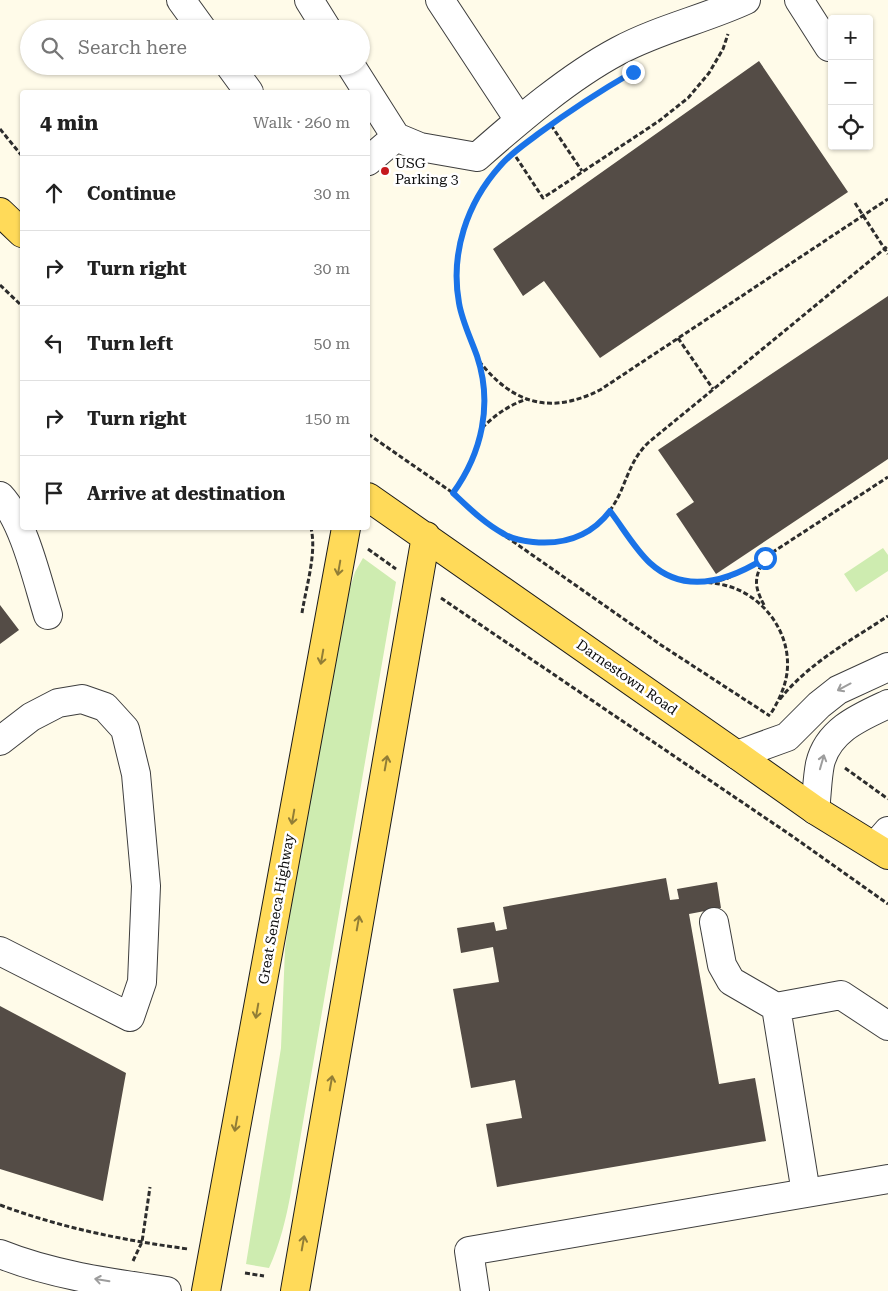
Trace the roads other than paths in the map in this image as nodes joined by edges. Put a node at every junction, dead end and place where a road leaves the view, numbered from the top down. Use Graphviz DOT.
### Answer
graph roads {
  1 [pos="181,0"];
  2 [pos="309,0"];
  3 [pos="440,0"];
  4 [pos="746,0"];
  5 [pos="799,0"];
  6 [pos="195,20"];
  7 [pos="321,20"];
  8 [pos="828,43"];
  9 [pos="237,75"];
  10 [pos="357,75"];
  11 [pos="248,90"];
  12 [pos="366,90"];
  13 [pos="370,96"];
  14 [pos="532,125"];
  15 [pos="396,137"];
  16 [pos="370,159"];
  17 [pos="0,212"];
  18 [pos="20,231"];
  19 [pos="0,496"];
  20 [pos="370,498"];
  21 [pos="20,529"];
  22 [pos="20,530"];
  23 [pos="346,530"];
  24 [pos="426,536"];
  25 [pos="48,615"];
  26 [pos="888,667"];
  27 [pos="888,704"];
  28 [pos="0,741"];
  29 [pos="738,755"];
  30 [pos="815,810"];
  31 [pos="884,844"];
  32 [pos="714,922"];
  33 [pos="0,951"];
  34 [pos="776,1007"];
  35 [pos="888,1026"];
  36 [pos="888,1179"];
  37 [pos="806,1193"];
  38 [pos="0,1254"];
  39 [pos="167,1291"];
  40 [pos="206,1291"];
  41 [pos="295,1291"];
  42 [pos="475,1291"];
  1 -- 6 [label="street"];
  2 -- 7 [label="street"];
  3 -- 14 [label="street"];
  4 -- 14 [label="street"];
  5 -- 8 [label="street"];
  9 -- 11 [label="street"];
  10 -- 12 [label="street"];
  13 -- 15 [label="street"];
  14 -- 15 [label="street"];
  15 -- 16 [label="street"];
  17 -- 18 [label="main road"];
  19 -- 21 [label="street"];
  20 -- 24 [label="main road, Darnestown Road"];
  22 -- 25 [label="street"];
  23 -- 40 [label="main road, Great Seneca Highway, one-way"];
  24 -- 29 [label="main road, Darnestown Road"];
  41 -- 24 [label="main road, one-way"];
  26 -- 29 [label="street, one-way"];
  30 -- 27 [label="street, one-way"];
  28 -- 33 [label="street"];
  29 -- 30 [label="main road, Darnestown Road"];
  30 -- 31 [label="main road, Darnestown Road"];
  32 -- 34 [label="street"];
  34 -- 35 [label="street"];
  34 -- 37 [label="street"];
  36 -- 37 [label="street"];
  37 -- 42 [label="street"];
  39 -- 38 [label="street, one-way"];
}
